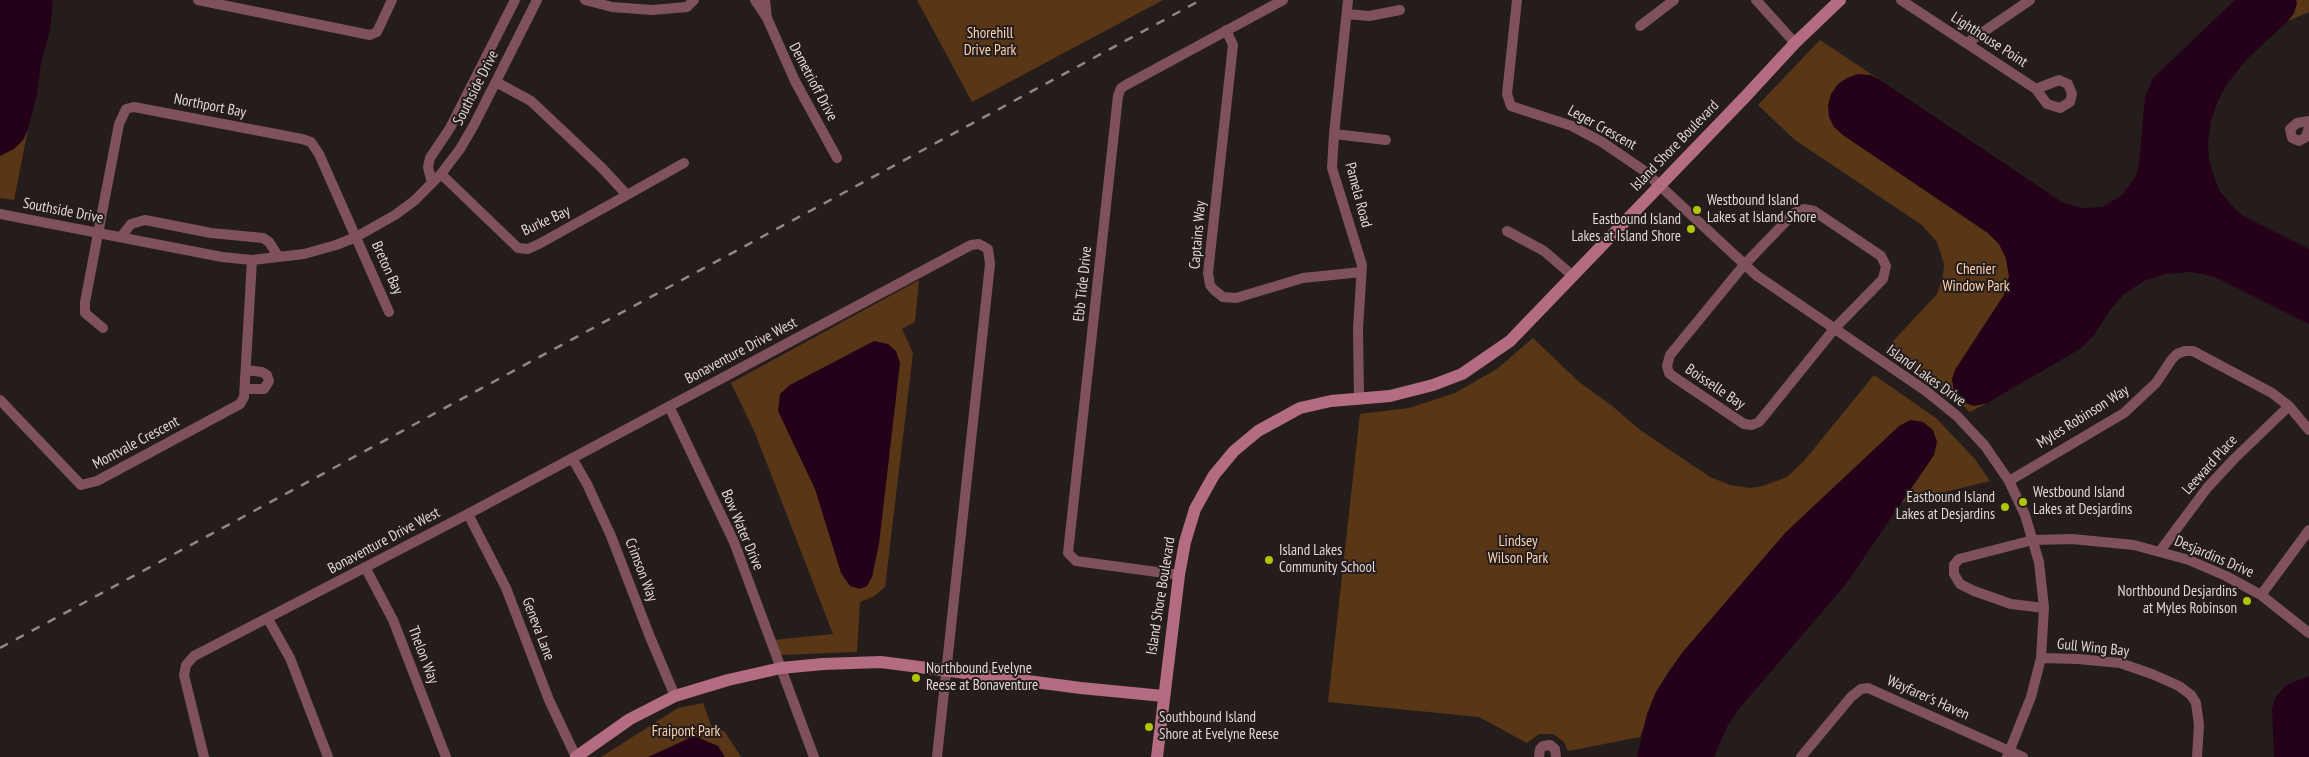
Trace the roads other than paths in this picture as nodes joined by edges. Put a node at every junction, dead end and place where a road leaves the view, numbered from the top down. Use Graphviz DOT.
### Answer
graph roads {
  1 [pos="198,0"];
  2 [pos="392,0"];
  3 [pos="515,0"];
  4 [pos="537,0"];
  5 [pos="585,0"];
  6 [pos="694,0"];
  7 [pos="755,0"];
  8 [pos="765,0"];
  9 [pos="1283,0"];
  10 [pos="1348,0"];
  11 [pos="1517,0"];
  12 [pos="1674,0"];
  13 [pos="1756,0"];
  14 [pos="1840,0"];
  15 [pos="1901,0"];
  16 [pos="2030,0"];
  17 [pos="1400,10"];
  18 [pos="1347,14"];
  19 [pos="767,18"];
  20 [pos="1640,26"];
  21 [pos="1226,30"];
  22 [pos="1795,43"];
  23 [pos="1967,43"];
  24 [pos="496,82"];
  25 [pos="2036,88"];
  26 [pos="2309,121"];
  27 [pos="2309,127"];
  28 [pos="1334,134"];
  29 [pos="1386,140"];
  30 [pos="837,158"];
  31 [pos="684,163"];
  32 [pos="441,174"];
  33 [pos="432,183"];
  34 [pos="1660,184"];
  35 [pos="627,195"];
  36 [pos="0,214"];
  37 [pos="1507,231"];
  38 [pos="98,233"];
  39 [pos="121,237"];
  40 [pos="356,237"];
  41 [pos="278,256"];
  42 [pos="252,260"];
  43 [pos="1744,265"];
  44 [pos="1361,272"];
  45 [pos="1574,276"];
  46 [pos="389,312"];
  47 [pos="104,328"];
  48 [pos="1835,328"];
  49 [pos="246,370"];
  50 [pos="245,389"];
  51 [pos="1359,397"];
  52 [pos="0,400"];
  53 [pos="669,406"];
  54 [pos="2289,406"];
  55 [pos="2309,430"];
  56 [pos="572,458"];
  57 [pos="2009,481"];
  58 [pos="468,514"];
  59 [pos="2309,530"];
  60 [pos="2033,540"];
  61 [pos="2160,551"];
  62 [pos="365,567"];
  63 [pos="1179,575"];
  64 [pos="2261,595"];
  65 [pos="2044,608"];
  66 [pos="268,619"];
  67 [pos="2309,633"];
  68 [pos="2041,658"];
  69 [pos="781,668"];
  70 [pos="946,670"];
  71 [pos="675,696"];
  72 [pos="1163,696"];
  73 [pos="2009,754"];
  74 [pos="326,756"];
  75 [pos="204,757"];
  76 [pos="446,757"];
  77 [pos="576,757"];
  78 [pos="814,757"];
  79 [pos="937,757"];
  80 [pos="1157,757"];
  81 [pos="1540,757"];
  82 [pos="1556,757"];
  83 [pos="1802,757"];
  84 [pos="2023,757"];
  85 [pos="2196,757"];
  1 -- 2 [label="street"];
  3 -- 33 [label="street, Southside Drive"];
  4 -- 24 [label="street, Southside Drive"];
  5 -- 6 [label="street"];
  7 -- 19 [label="street, Demetrioff Drive"];
  8 -- 19 [label="street, Demetrioff Drive"];
  9 -- 21 [label="street, Ebb Tide Drive"];
  10 -- 18 [label="street, Pamela Road"];
  11 -- 34 [label="street, Leger Crescent"];
  12 -- 20 [label="street"];
  13 -- 22 [label="street"];
  14 -- 22 [label="street, Island Shore Boulevard"];
  15 -- 23 [label="street, Lighthouse Point"];
  16 -- 23 [label="street"];
  17 -- 18 [label="street"];
  18 -- 28 [label="street, Pamela Road"];
  19 -- 30 [label="street, Demetrioff Drive"];
  21 -- 44 [label="street, Captains Way"];
  21 -- 63 [label="street, Ebb Tide Drive"];
  22 -- 34 [label="street, Island Shore Boulevard"];
  23 -- 25 [label="street, Lighthouse Point"];
  24 -- 32 [label="street, Southside Drive"];
  24 -- 35 [label="street"];
  26 -- 27 [label="street"];
  28 -- 29 [label="street"];
  28 -- 44 [label="street, Pamela Road"];
  31 -- 35 [label="street, Burke Bay"];
  32 -- 33 [label="street, Southside Drive"];
  32 -- 35 [label="street, Burke Bay"];
  33 -- 40 [label="street, Southside Drive"];
  34 -- 43 [label="street, Island Lakes Drive"];
  34 -- 45 [label="street, Island Shore Boulevard"];
  36 -- 38 [label="street, Southside Drive"];
  37 -- 45 [label="street"];
  38 -- 39 [label="street, Southside Drive"];
  38 -- 40 [label="street, Northport Bay"];
  38 -- 47 [label="street"];
  39 -- 41 [label="street, Southside Drive"];
  39 -- 42 [label="street, Southside Drive"];
  40 -- 41 [label="street, Southside Drive"];
  40 -- 46 [label="street, Breton Bay"];
  41 -- 42 [label="street, Southside Drive"];
  42 -- 49 [label="street"];
  43 -- 48 [label="street, Island Lakes Drive"];
  43 -- 48 [label="street"];
  43 -- 48 [label="street, Boisselle Bay"];
  44 -- 51 [label="street, Pamela Road"];
  45 -- 51 [label="street, Island Shore Boulevard"];
  48 -- 57 [label="street, Island Lakes Drive"];
  49 -- 50 [label="street"];
  49 -- 50 [label="street"];
  50 -- 52 [label="street, Montvale Crescent"];
  51 -- 63 [label="street, Island Shore Boulevard"];
  53 -- 56 [label="street, Bonaventure Drive West"];
  53 -- 69 [label="street, Bow Water Drive"];
  53 -- 70 [label="street, Bonaventure Drive West"];
  54 -- 55 [label="street, Myles Robinson Way"];
  54 -- 57 [label="street, Myles Robinson Way"];
  54 -- 61 [label="street, Leeward Place"];
  56 -- 58 [label="street, Bonaventure Drive West"];
  56 -- 71 [label="street, Crimson Way"];
  57 -- 60 [label="street, Island Lakes Drive"];
  58 -- 62 [label="street, Bonaventure Drive West"];
  58 -- 77 [label="street, Geneva Lane"];
  59 -- 64 [label="street"];
  60 -- 61 [label="street, Desjardins Drive"];
  60 -- 65 [label="street, Island Lakes Drive"];
  60 -- 65 [label="street, Desjardins Drive"];
  61 -- 64 [label="street, Desjardins Drive"];
  62 -- 66 [label="street, Bonaventure Drive West"];
  62 -- 76 [label="street, Thelon Way"];
  63 -- 72 [label="street, Island Shore Boulevard"];
  64 -- 67 [label="street, Desjardins Drive"];
  65 -- 68 [label="street, Island Lakes Drive"];
  66 -- 74 [label="street"];
  66 -- 75 [label="street, Bonaventure Drive West"];
  68 -- 73 [label="street, Island Lakes Drive"];
  68 -- 85 [label="street, Gull Wing Bay"];
  69 -- 70 [label="street"];
  69 -- 71 [label="street"];
  69 -- 78 [label="street, Bow Water Drive"];
  70 -- 72 [label="street"];
  70 -- 79 [label="street"];
  71 -- 77 [label="street"];
  72 -- 80 [label="street, Island Shore Boulevard"];
  73 -- 83 [label="street, Wayfarer's Haven"];
  73 -- 84 [label="street"];
  81 -- 82 [label="street"];
}
